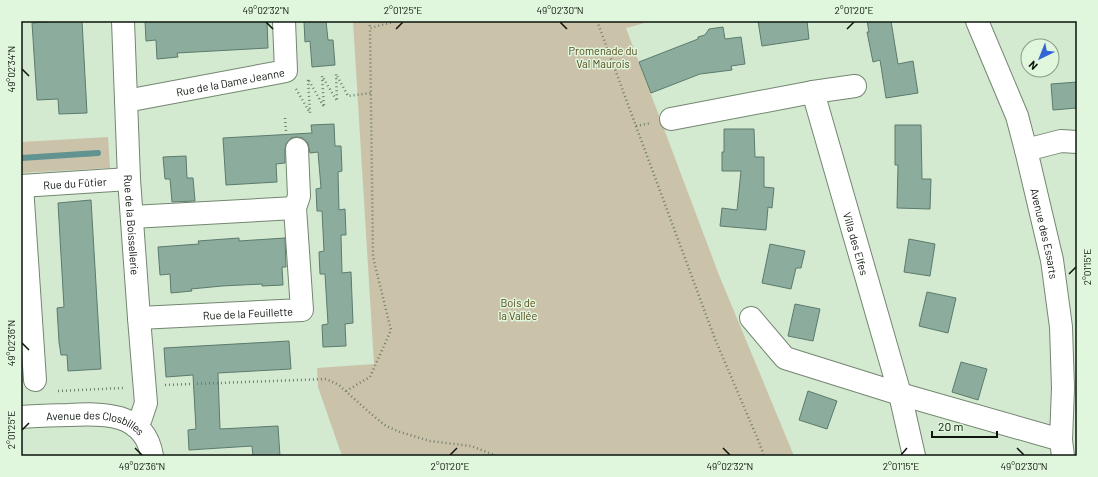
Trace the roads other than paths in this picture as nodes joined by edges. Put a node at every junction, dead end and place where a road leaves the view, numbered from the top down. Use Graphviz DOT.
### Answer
graph roads {
  1 [pos="122,21"];
  2 [pos="284,21"];
  3 [pos="977,21"];
  4 [pos="855,86"];
  5 [pos="813,92"];
  6 [pos="126,101"];
  7 [pos="671,118"];
  8 [pos="1077,142"];
  9 [pos="297,149"];
  10 [pos="1026,150"];
  11 [pos="130,179"];
  12 [pos="21,186"];
  13 [pos="295,208"];
  14 [pos="132,217"];
  15 [pos="139,318"];
  16 [pos="751,318"];
  17 [pos="1069,327"];
  18 [pos="43,386"];
  19 [pos="900,394"];
  20 [pos="21,417"];
  21 [pos="135,426"];
  22 [pos="1062,448"];
  23 [pos="152,456"];
  24 [pos="914,456"];
  1 -- 6 [label="street, Rue de la Boissellerie"];
  2 -- 6 [label="street, Rue de la Dame Jeanne"];
  3 -- 10 [label="street, Avenue des Essarts"];
  4 -- 5 [label="street"];
  5 -- 7 [label="street"];
  5 -- 19 [label="street, Villa des Elfes"];
  6 -- 11 [label="street, Rue de la Boissellerie"];
  8 -- 10 [label="street"];
  9 -- 13 [label="street, Rue de la Feuillette"];
  10 -- 17 [label="street, Avenue des Essarts"];
  11 -- 12 [label="street, Rue du Fûtier"];
  11 -- 14 [label="street, Rue de la Boissellerie"];
  12 -- 18 [label="street"];
  13 -- 14 [label="street"];
  13 -- 15 [label="street, Rue de la Feuillette"];
  14 -- 15 [label="street, Rue de la Boissellerie"];
  15 -- 21 [label="street, Rue de la Boissellerie"];
  16 -- 19 [label="street"];
  17 -- 22 [label="street, Avenue des Essarts"];
  19 -- 22 [label="street"];
  19 -- 24 [label="street, Villa des Elfes"];
  20 -- 21 [label="street, Avenue des Closbilles"];
  21 -- 23 [label="street, Avenue des Closbilles"];
}
